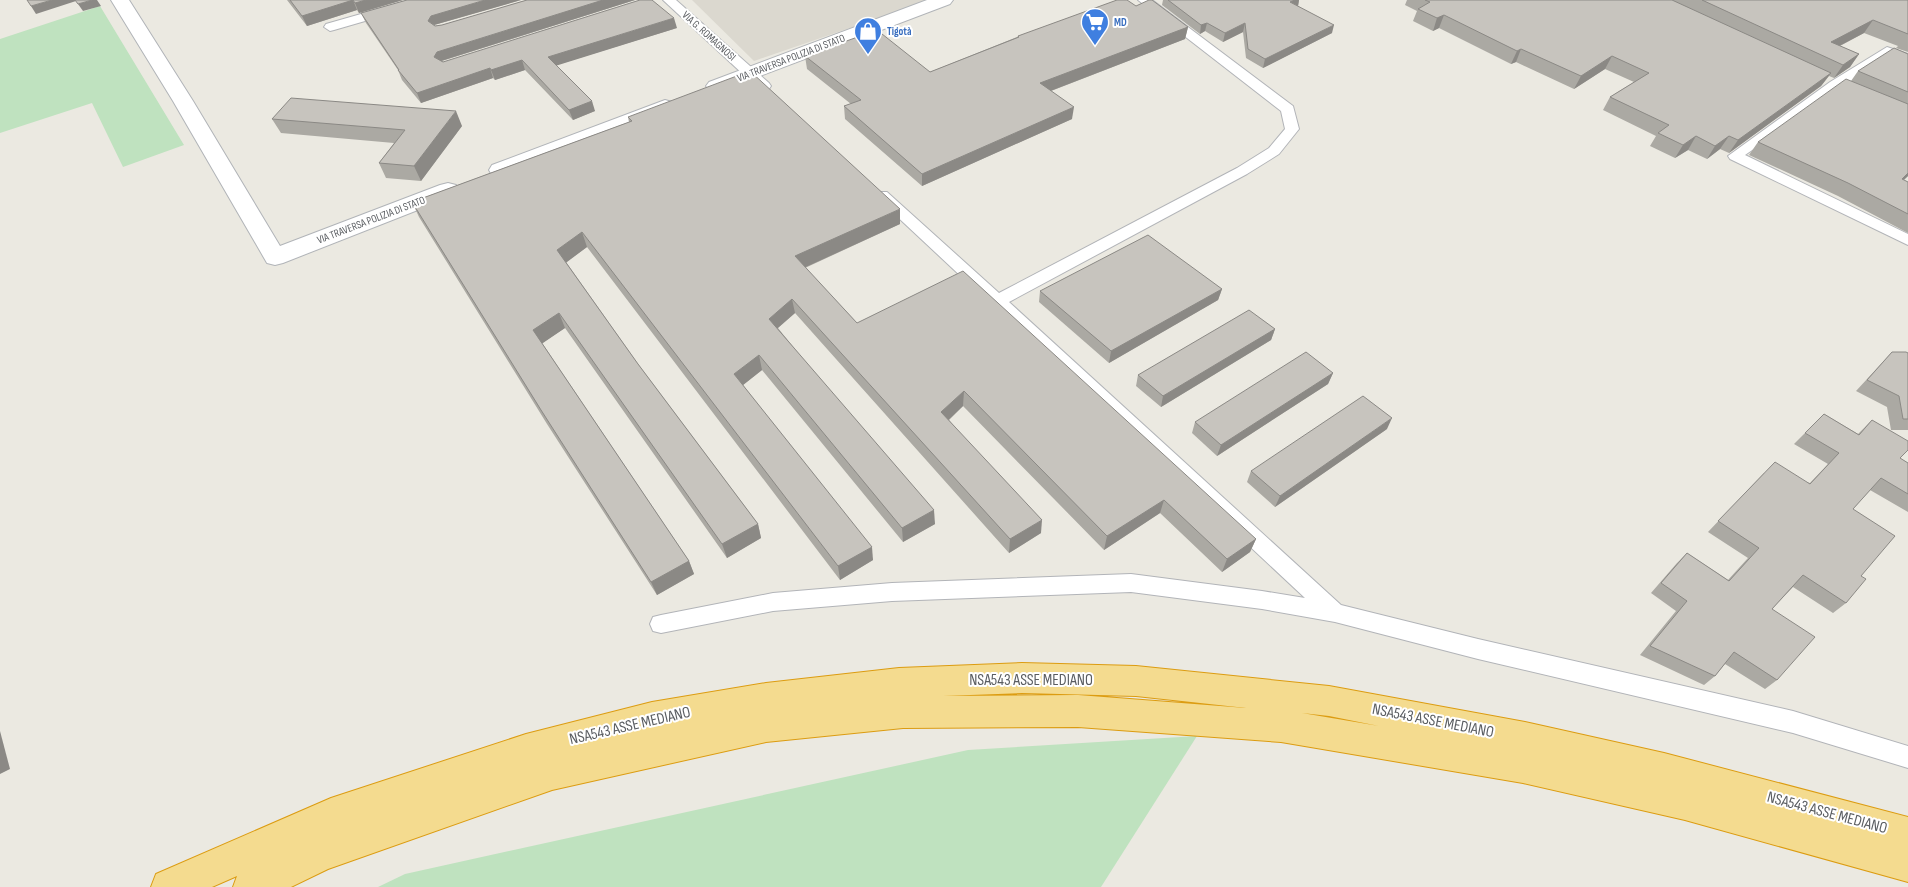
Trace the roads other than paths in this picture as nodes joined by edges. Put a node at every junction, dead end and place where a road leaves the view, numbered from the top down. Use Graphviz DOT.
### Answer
graph roads {
  1 [pos="120,0"];
  2 [pos="423,0"];
  3 [pos="669,0"];
  4 [pos="944,0"];
  5 [pos="1144,0"];
  6 [pos="330,27"];
  7 [pos="1908,59"];
  8 [pos="750,73"];
  9 [pos="1817,77"];
  10 [pos="1835,85"];
  11 [pos="1853,93"];
  12 [pos="779,100"];
  13 [pos="866,180"];
  14 [pos="1908,240"];
  15 [pos="997,301"];
  16 [pos="1336,613"];
  17 [pos="661,624"];
  18 [pos="1908,757"];
  19 [pos="1908,835"];
  20 [pos="1908,864"];
  21 [pos="169,887"];
  22 [pos="251,887"];
  1 -- 8 [label="street, VIA TRAVERSA POLIZIA DI STATO"];
  2 -- 6 [label="street"];
  3 -- 8 [label="street, VIA G. ROMAGNOSI"];
  4 -- 8 [label="street, VIA TRAVERSA POLIZIA DI STATO"];
  5 -- 15 [label="street"];
  7 -- 10 [label="street"];
  8 -- 12 [label="street, VIA G. ROMAGNOSI"];
  9 -- 10 [label="street"];
  10 -- 11 [label="street"];
  10 -- 14 [label="street"];
  13 -- 15 [label="street"];
  15 -- 16 [label="street"];
  16 -- 17 [label="street"];
  16 -- 18 [label="street"];
  19 -- 21 [label="highway, NSA543 ASSE MEDIANO"];
  20 -- 22 [label="highway, NSA543 ASSE MEDIANO"];
}
